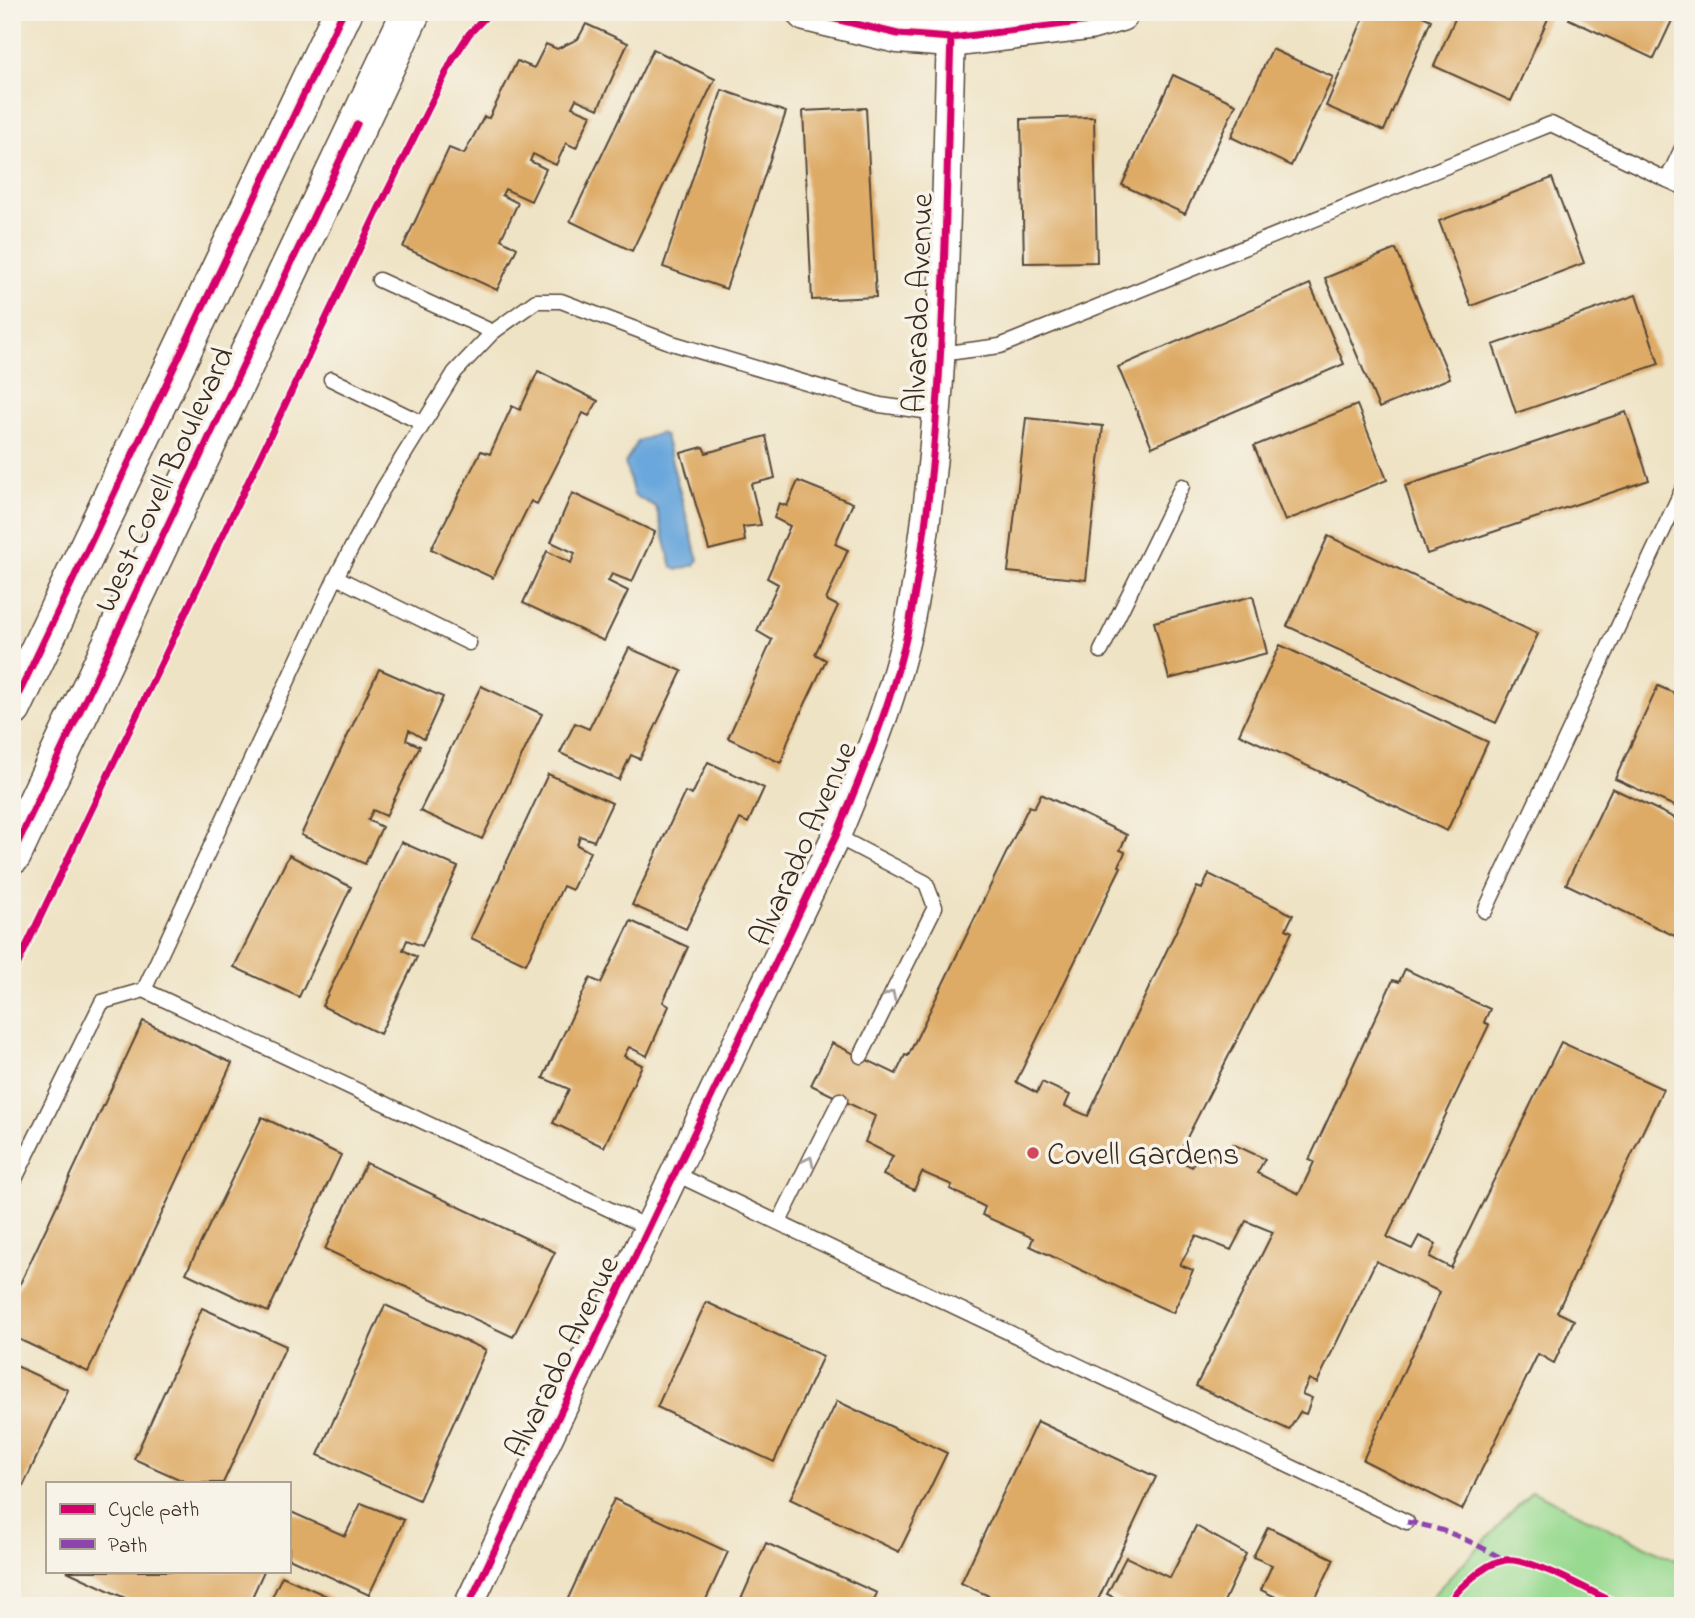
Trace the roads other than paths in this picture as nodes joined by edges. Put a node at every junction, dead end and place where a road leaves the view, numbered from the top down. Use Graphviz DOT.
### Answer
graph roads {
  1 [pos="411,12"];
  2 [pos="441,12"];
  3 [pos="806,12"];
  4 [pos="1120,12"];
  5 [pos="333,23"];
  6 [pos="951,38"];
  7 [pos="358,124"];
  8 [pos="1683,146"];
  9 [pos="1667,180"];
  10 [pos="1683,187"];
  11 [pos="379,281"];
  12 [pos="493,332"];
  13 [pos="940,354"];
  14 [pos="331,379"];
  15 [pos="938,413"];
  16 [pos="422,422"];
  17 [pos="1182,486"];
  18 [pos="1683,488"];
  19 [pos="336,577"];
  20 [pos="470,643"];
  21 [pos="1101,651"];
  22 [pos="12,708"];
  23 [pos="836,836"];
  24 [pos="12,855"];
  25 [pos="1485,911"];
  26 [pos="144,990"];
  27 [pos="861,1056"];
  28 [pos="841,1100"];
  29 [pos="676,1174"];
  30 [pos="12,1185"];
  31 [pos="779,1222"];
  32 [pos="649,1227"];
  33 [pos="1408,1522"];
  34 [pos="468,1606"];
  1 -- 7 [label="main road, West Covell Boulevard"];
  2 -- 7 [label="main road"];
  3 -- 6 [label="main road"];
  4 -- 6 [label="main road"];
  5 -- 22 [label="main road, West Covell Boulevard"];
  6 -- 13 [label="street, Alvarado Avenue"];
  7 -- 24 [label="main road, West Covell Boulevard"];
  8 -- 9 [label="lane"];
  9 -- 10 [label="lane"];
  9 -- 13 [label="lane"];
  11 -- 12 [label="lane"];
  12 -- 15 [label="lane"];
  12 -- 16 [label="lane"];
  13 -- 15 [label="street, Alvarado Avenue"];
  14 -- 16 [label="lane"];
  15 -- 23 [label="street, Alvarado Avenue"];
  16 -- 19 [label="lane"];
  17 -- 21 [label="lane"];
  18 -- 25 [label="lane"];
  19 -- 20 [label="lane"];
  19 -- 26 [label="lane"];
  27 -- 23 [label="lane, one-way"];
  23 -- 29 [label="street, Alvarado Avenue"];
  26 -- 30 [label="lane"];
  26 -- 32 [label="lane"];
  31 -- 28 [label="lane, one-way"];
  29 -- 31 [label="lane"];
  29 -- 32 [label="street, Alvarado Avenue"];
  31 -- 33 [label="lane"];
  32 -- 34 [label="street, Alvarado Avenue"];
}
